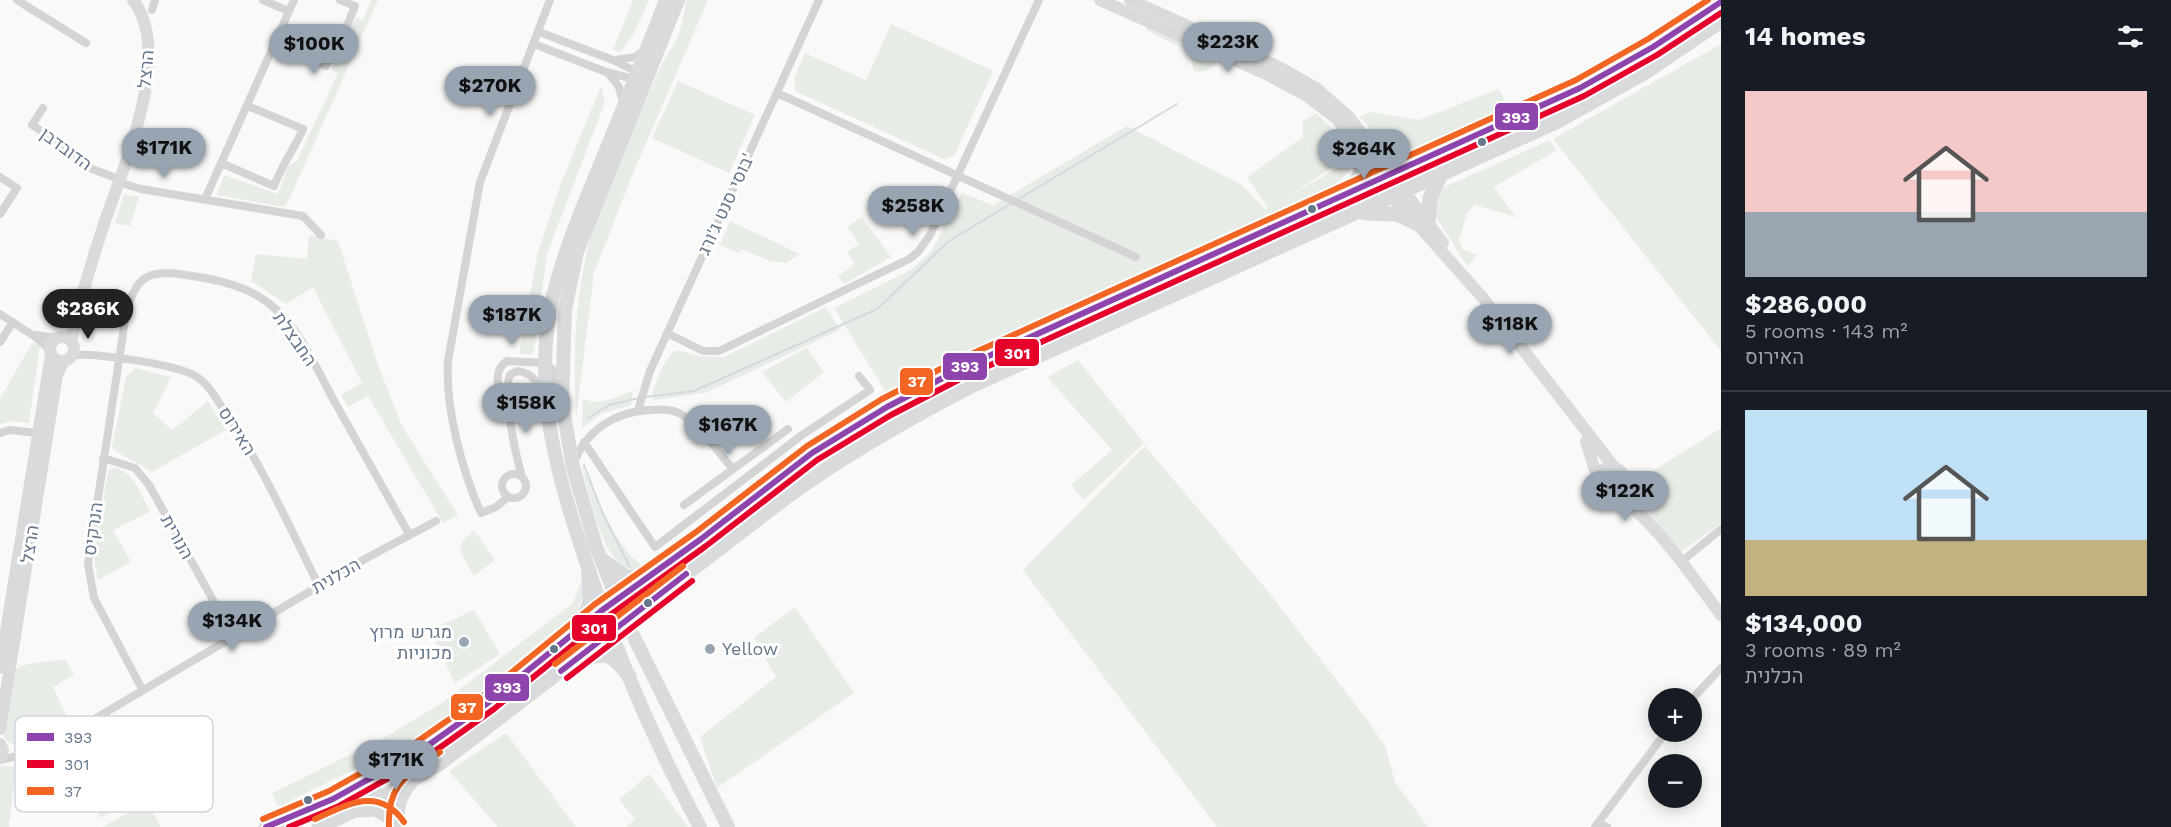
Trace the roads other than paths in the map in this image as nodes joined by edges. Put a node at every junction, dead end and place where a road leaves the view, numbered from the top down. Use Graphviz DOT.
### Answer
graph roads {
  1 [pos="17,0"];
  2 [pos="133,0"];
  3 [pos="155,0"];
  4 [pos="263,0"];
  5 [pos="294,0"];
  6 [pos="340,0"];
  7 [pos="550,0"];
  8 [pos="666,0"];
  9 [pos="678,0"];
  10 [pos="819,0"];
  11 [pos="1039,0"];
  12 [pos="1100,0"];
  13 [pos="1130,0"];
  14 [pos="1721,2"];
  15 [pos="152,10"];
  16 [pos="288,11"];
  17 [pos="1721,21"];
  18 [pos="539,32"];
  19 [pos="86,43"];
  20 [pos="275,44"];
  21 [pos="534,44"];
  22 [pos="649,45"];
  23 [pos="613,60"];
  24 [pos="606,72"];
  25 [pos="640,77"];
  26 [pos="777,93"];
  27 [pos="248,106"];
  28 [pos="623,107"];
  29 [pos="43,108"];
  30 [pos="1363,145"];
  31 [pos="1433,156"];
  32 [pos="221,163"];
  33 [pos="1441,174"];
  34 [pos="957,175"];
  35 [pos="0,177"];
  36 [pos="1386,178"];
  37 [pos="118,181"];
  38 [pos="1398,195"];
  39 [pos="205,199"];
  40 [pos="1340,199"];
  41 [pos="0,214"];
  42 [pos="1350,217"];
  43 [pos="1422,223"];
  44 [pos="321,235"];
  45 [pos="1136,257"];
  46 [pos="0,314"];
  47 [pos="13,322"];
  48 [pos="30,333"];
  49 [pos="667,333"];
  50 [pos="0,342"];
  51 [pos="66,346"];
  52 [pos="50,352"];
  53 [pos="120,359"];
  54 [pos="545,363"];
  55 [pos="859,376"];
  56 [pos="562,403"];
  57 [pos="638,409"];
  58 [pos="547,412"];
  59 [pos="1571,413"];
  60 [pos="510,420"];
  61 [pos="788,429"];
  62 [pos="0,433"];
  63 [pos="38,433"];
  64 [pos="584,442"];
  65 [pos="516,452"];
  66 [pos="104,458"];
  67 [pos="573,467"];
  68 [pos="1614,467"];
  69 [pos="733,469"];
  70 [pos="510,475"];
  71 [pos="522,477"];
  72 [pos="1598,480"];
  73 [pos="1623,483"];
  74 [pos="1606,492"];
  75 [pos="508,497"];
  76 [pos="684,505"];
  77 [pos="436,521"];
  78 [pos="1721,529"];
  79 [pos="1656,532"];
  80 [pos="409,534"];
  81 [pos="602,560"];
  82 [pos="1681,562"];
  83 [pos="589,571"];
  84 [pos="654,573"];
  85 [pos="319,586"];
  86 [pos="618,598"];
  87 [pos="601,611"];
  88 [pos="1721,615"];
  89 [pos="626,621"];
  90 [pos="579,631"];
  91 [pos="610,633"];
  92 [pos="232,636"];
  93 [pos="568,664"];
  94 [pos="0,668"];
  95 [pos="1721,668"];
  96 [pos="629,676"];
  97 [pos="1702,688"];
  98 [pos="142,689"];
  99 [pos="98,716"];
  100 [pos="0,729"];
  101 [pos="1659,742"];
  102 [pos="0,749"];
  103 [pos="15,755"];
  104 [pos="15,755"];
  105 [pos="371,779"];
  106 [pos="414,779"];
  107 [pos="382,797"];
  108 [pos="348,813"];
  109 [pos="396,824"];
  110 [pos="1597,825"];
  111 [pos="267,827"];
  112 [pos="319,827"];
  113 [pos="700,827"];
  114 [pos="728,827"];
  115 [pos="1607,827"];
  1 -- 19 [label="street"];
  2 -- 37 [label="street, הרצל"];
  3 -- 15 [label="street"];
  4 -- 16 [label="street"];
  5 -- 16 [label="street"];
  6 -- 20 [label="street"];
  7 -- 18 [label="street"];
  8 -- 22 [label="main road"];
  9 -- 25 [label="main road"];
  10 -- 26 [label="street, בוסי סנט ג'ורג'"];
  11 -- 34 [label="street"];
  12 -- 30 [label="street"];
  13 -- 30 [label="street"];
  14 -- 31 [label="highway"];
  16 -- 20 [label="street"];
  17 -- 33 [label="highway"];
  18 -- 21 [label="street"];
  18 -- 23 [label="street"];
  20 -- 27 [label="street"];
  21 -- 24 [label="street"];
  21 -- 75 [label="street"];
  22 -- 23 [label="street"];
  22 -- 25 [label="main road"];
  23 -- 25 [label="street"];
  24 -- 25 [label="street"];
  24 -- 28 [label="street"];
  25 -- 28 [label="main road"];
  25 -- 56 [label="main road"];
  26 -- 34 [label="street"];
  26 -- 49 [label="street, בוסי סנט ג'ורג'"];
  27 -- 32 [label="street"];
  27 -- 32 [label="street"];
  28 -- 54 [label="main road"];
  29 -- 37 [label="street, הדובדבן"];
  30 -- 31 [label="highway"];
  30 -- 36 [label="street"];
  30 -- 40 [label="highway"];
  31 -- 36 [label="highway"];
  32 -- 39 [label="street"];
  33 -- 38 [label="highway"];
  33 -- 43 [label="highway"];
  34 -- 45 [label="street"];
  34 -- 49 [label="street"];
  35 -- 41 [label="street"];
  36 -- 38 [label="street"];
  36 -- 40 [label="highway"];
  37 -- 39 [label="street"];
  37 -- 51 [label="street, הרצל"];
  38 -- 42 [label="highway"];
  38 -- 43 [label="street"];
  39 -- 44 [label="street"];
  40 -- 84 [label="highway"];
  42 -- 43 [label="highway"];
  42 -- 89 [label="highway"];
  43 -- 59 [label="street"];
  46 -- 47 [label="street"];
  47 -- 48 [label="street"];
  47 -- 50 [label="street"];
  48 -- 51 [label="street, האירוס"];
  48 -- 52 [label="street"];
  49 -- 57 [label="street, בוסי סנט ג'ורג'"];
  51 -- 52 [label="street, הרצל"];
  51 -- 52 [label="street"];
  51 -- 53 [label="street, האירוס"];
  51 -- 100 [label="street, הרצל"];
  52 -- 63 [label="street, הרצל"];
  53 -- 66 [label="street, הנרקיס"];
  53 -- 80 [label="street, החבצלת"];
  53 -- 85 [label="street, האירוס"];
  54 -- 56 [label="street"];
  54 -- 58 [label="main road"];
  54 -- 60 [label="street"];
  55 -- 64 [label="street"];
  56 -- 67 [label="main road"];
  57 -- 64 [label="street"];
  57 -- 69 [label="street"];
  58 -- 60 [label="street"];
  58 -- 83 [label="main road"];
  59 -- 68 [label="street"];
  59 -- 72 [label="street"];
  60 -- 65 [label="street"];
  61 -- 69 [label="street"];
  62 -- 63 [label="street"];
  63 -- 94 [label="street, הרצל"];
  64 -- 67 [label="street"];
  65 -- 70 [label="street"];
  65 -- 71 [label="street"];
  66 -- 92 [label="street, הנורית"];
  66 -- 98 [label="street, הנרקיס"];
  67 -- 81 [label="main road"];
  68 -- 72 [label="street"];
  68 -- 73 [label="street"];
  69 -- 76 [label="street"];
  70 -- 71 [label="street"];
  70 -- 75 [label="street"];
  71 -- 75 [label="street"];
  72 -- 74 [label="street"];
  73 -- 74 [label="street"];
  73 -- 79 [label="street"];
  74 -- 79 [label="street"];
  77 -- 80 [label="street, הכלנית"];
  78 -- 82 [label="street"];
  79 -- 82 [label="street"];
  80 -- 85 [label="street, הכלנית"];
  81 -- 84 [label="highway"];
  81 -- 86 [label="main road"];
  82 -- 88 [label="street"];
  83 -- 87 [label="main road"];
  83 -- 90 [label="highway"];
  84 -- 86 [label="highway"];
  85 -- 92 [label="street, הכלנית"];
  86 -- 87 [label="highway"];
  86 -- 89 [label="main road"];
  87 -- 90 [label="highway"];
  87 -- 91 [label="main road"];
  89 -- 91 [label="highway"];
  89 -- 114 [label="main road"];
  90 -- 105 [label="highway"];
  91 -- 93 [label="highway"];
  91 -- 96 [label="main road"];
  92 -- 98 [label="street, הכלנית"];
  93 -- 96 [label="highway"];
  93 -- 106 [label="highway"];
  95 -- 97 [label="street"];
  96 -- 113 [label="main road"];
  98 -- 99 [label="street, הכלנית"];
  101 -- 110 [label="street"];
  102 -- 103 [label="street, הכלנית"];
  102 -- 104 [label="street, הכלנית"];
  105 -- 107 [label="street"];
  105 -- 111 [label="highway"];
  106 -- 107 [label="highway"];
  106 -- 109 [label="highway"];
  107 -- 108 [label="highway"];
  107 -- 109 [label="street"];
  108 -- 109 [label="highway"];
  108 -- 112 [label="highway"];
  110 -- 115 [label="street"];
}
